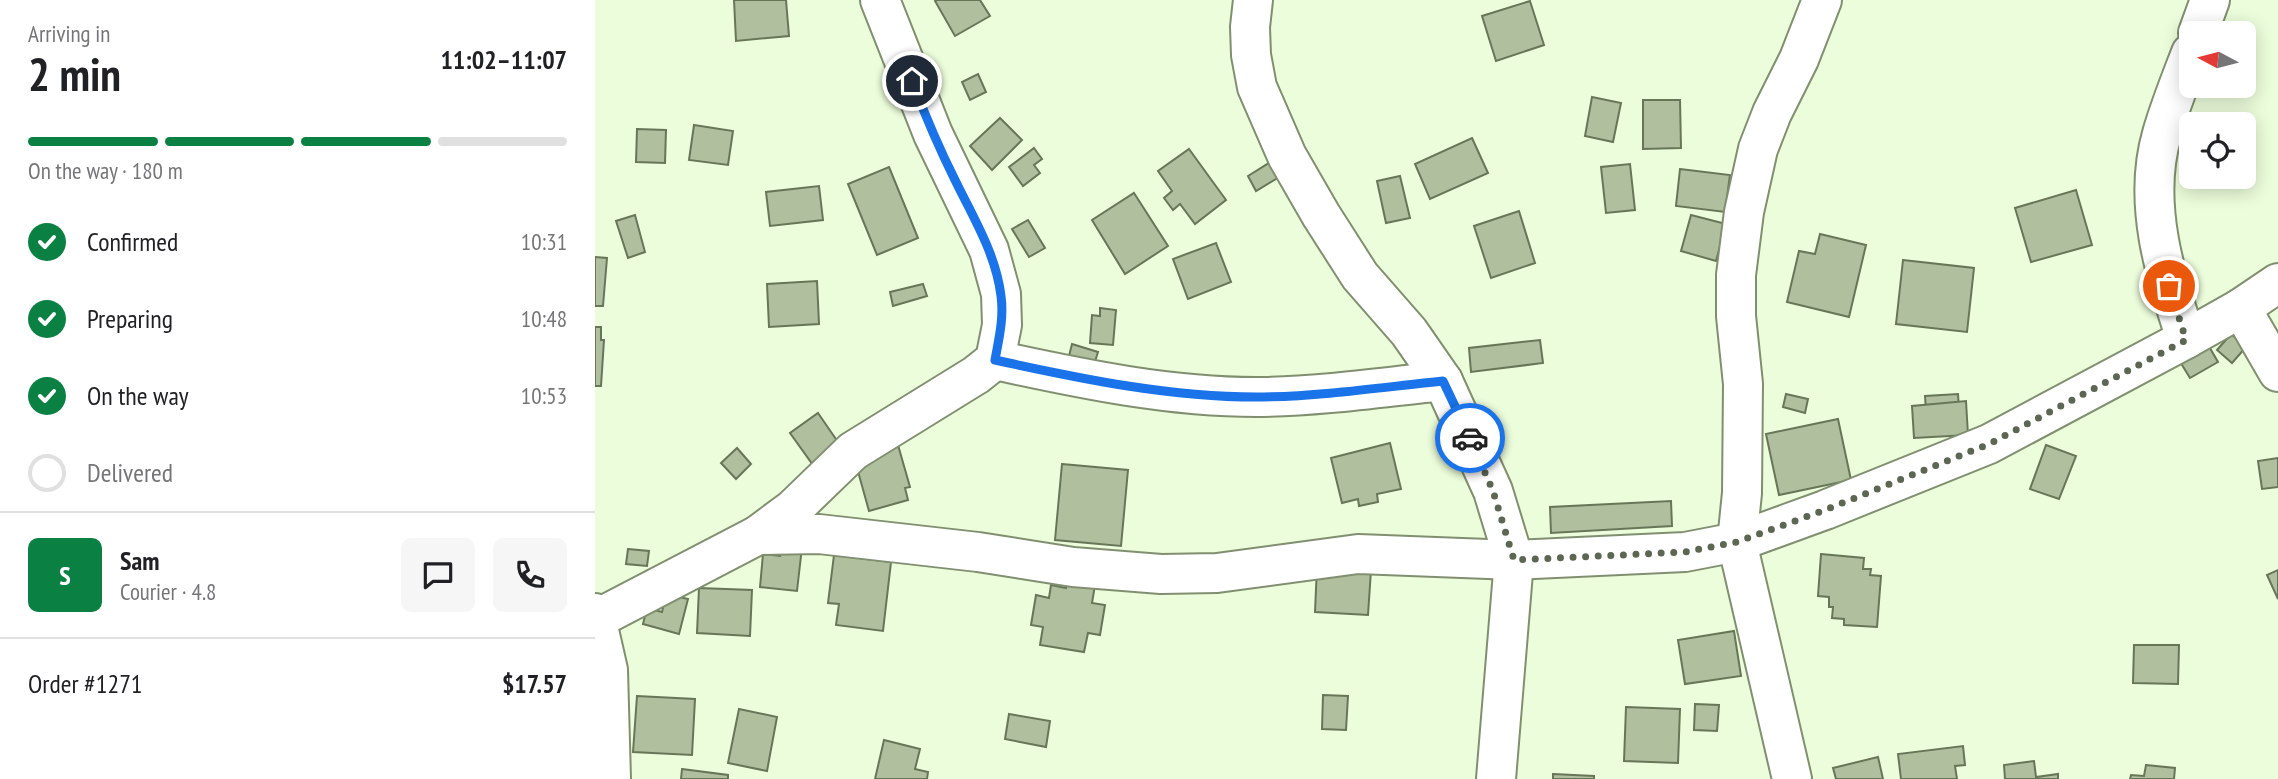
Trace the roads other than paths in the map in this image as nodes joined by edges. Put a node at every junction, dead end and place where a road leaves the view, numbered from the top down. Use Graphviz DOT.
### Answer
graph roads {
  1 [pos="880,0"];
  2 [pos="1253,0"];
  3 [pos="1822,0"];
  4 [pos="2210,0"];
  5 [pos="2202,21"];
  6 [pos="2179,86"];
  7 [pos="2278,283"];
  8 [pos="2242,308"];
  9 [pos="2186,340"];
  10 [pos="995,360"];
  11 [pos="2278,372"];
  12 [pos="1443,381"];
  13 [pos="758,535"];
  14 [pos="1737,542"];
  15 [pos="1514,560"];
  16 [pos="596,618"];
  17 [pos="611,779"];
  18 [pos="1496,779"];
  19 [pos="1792,779"];
  1 -- 10 [label="street"];
  2 -- 12 [label="street"];
  3 -- 14 [label="street"];
  4 -- 5 [label="street"];
  6 -- 9 [label="street"];
  7 -- 8 [label="street"];
  8 -- 9 [label="street"];
  8 -- 11 [label="street"];
  9 -- 14 [label="street"];
  10 -- 12 [label="street"];
  10 -- 13 [label="street"];
  12 -- 15 [label="street"];
  13 -- 15 [label="street"];
  13 -- 16 [label="street"];
  14 -- 15 [label="street"];
  14 -- 19 [label="street"];
  15 -- 18 [label="street"];
  16 -- 17 [label="street"];
}
